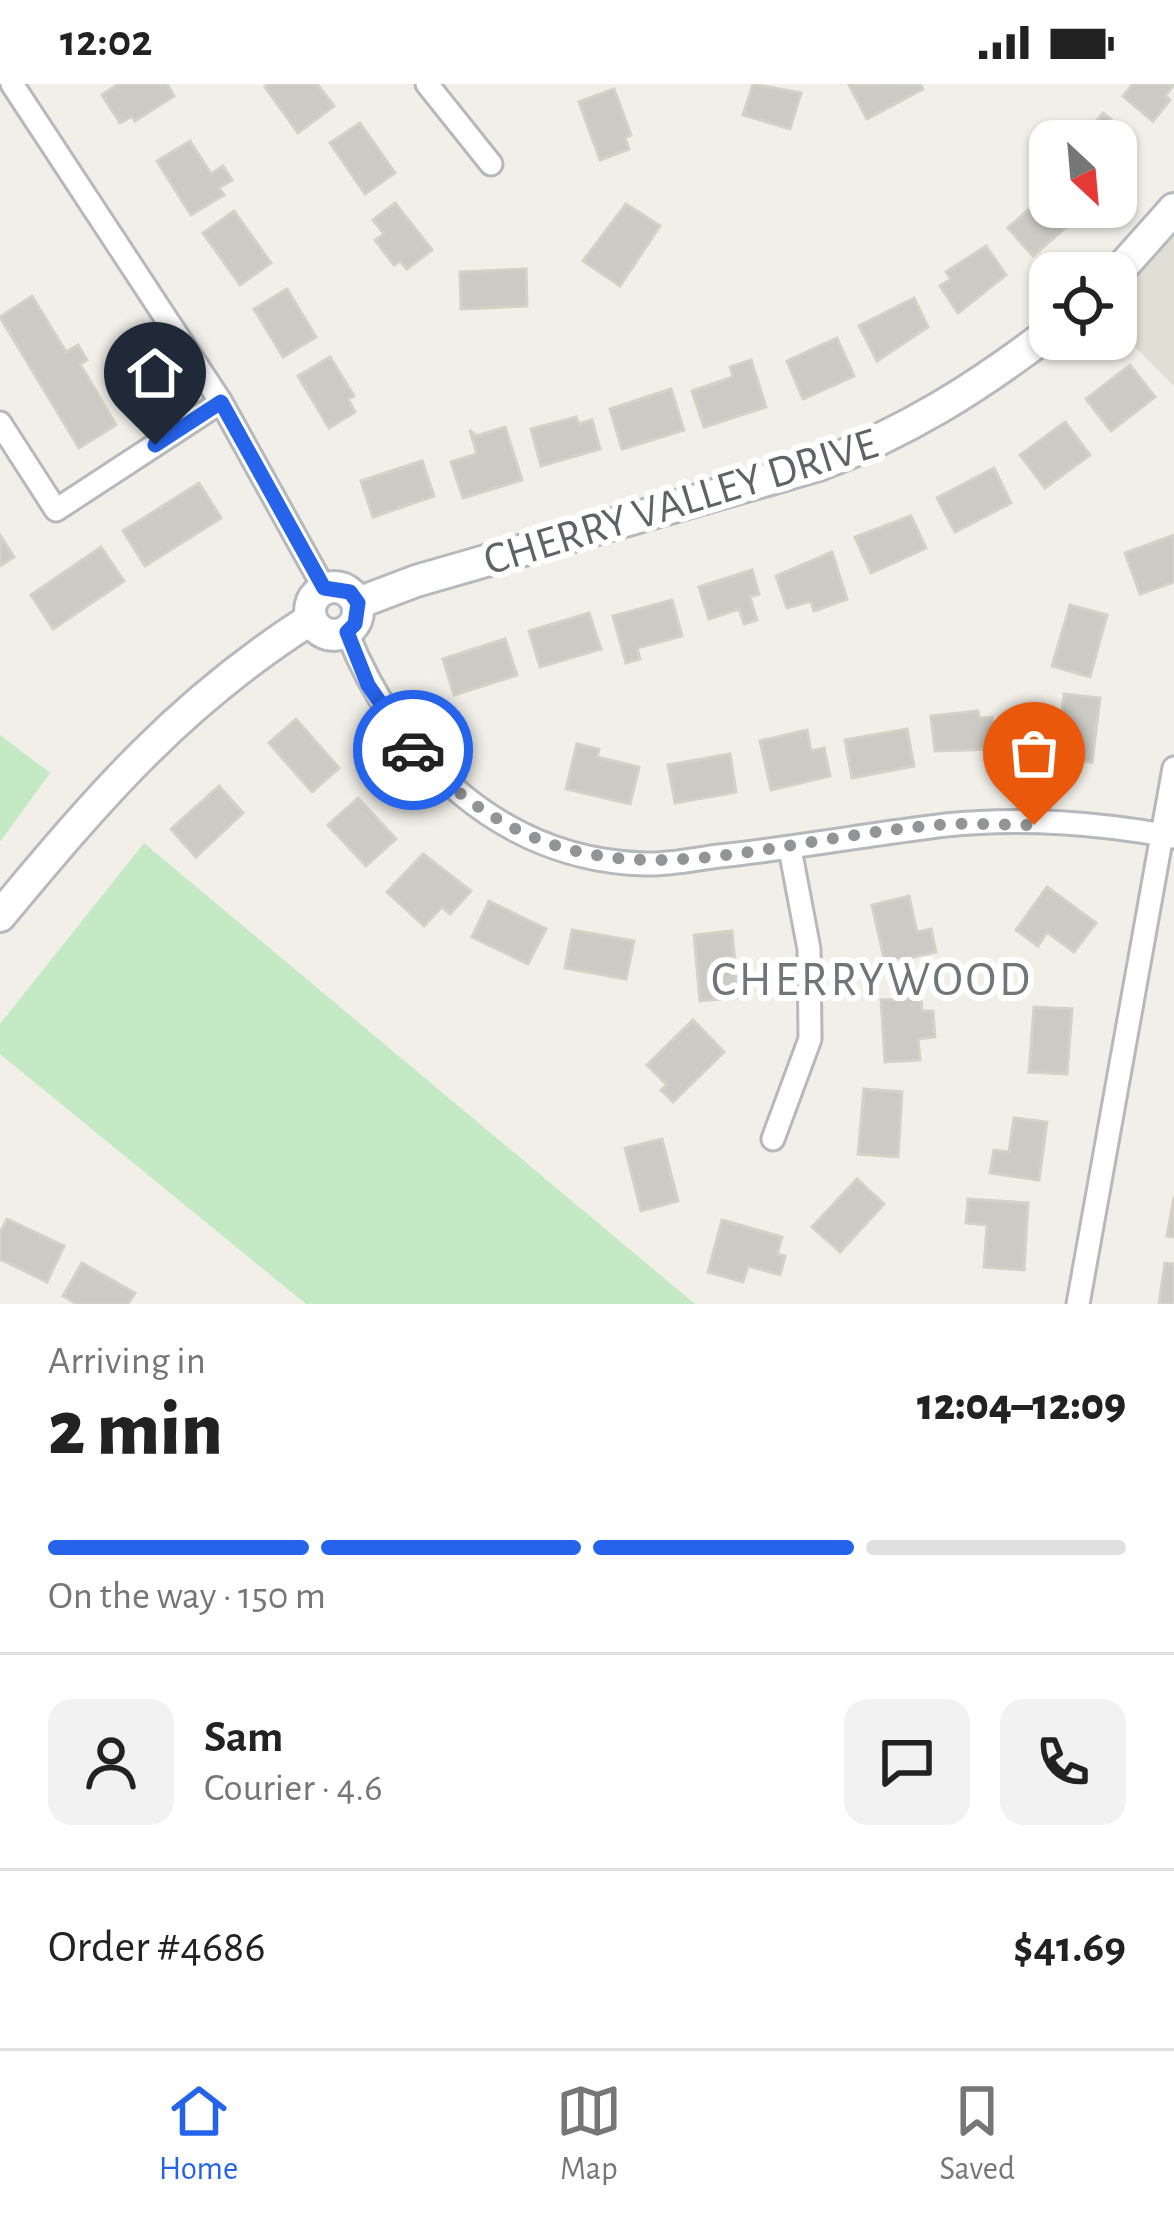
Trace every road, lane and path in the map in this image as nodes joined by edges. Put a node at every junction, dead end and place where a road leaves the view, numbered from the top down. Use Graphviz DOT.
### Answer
graph roads {
  1 [pos="427,84"];
  2 [pos="5,85"];
  3 [pos="491,164"];
  4 [pos="1174,208"];
  5 [pos="1135,252"];
  6 [pos="1029,348"];
  7 [pos="221,402"];
  8 [pos="0,423"];
  9 [pos="324,588"];
  10 [pos="352,617"];
  11 [pos="311,619"];
  12 [pos="1174,768"];
  13 [pos="1169,836"];
  14 [pos="790,849"];
  15 [pos="0,916"];
  16 [pos="773,1139"];
  17 [pos="1078,1304"];
  1 -- 3 [label="street"];
  2 -- 7 [label="street"];
  4 -- 5 [label="street"];
  6 -- 10 [label="street, CHERRY VALLEY DRIVE"];
  7 -- 8 [label="street"];
  7 -- 9 [label="street"];
  9 -- 10 [label="street"];
  9 -- 11 [label="street"];
  10 -- 11 [label="street"];
  10 -- 14 [label="street"];
  11 -- 15 [label="street"];
  12 -- 13 [label="street"];
  13 -- 14 [label="street"];
  13 -- 17 [label="street"];
  14 -- 16 [label="street"];
}
